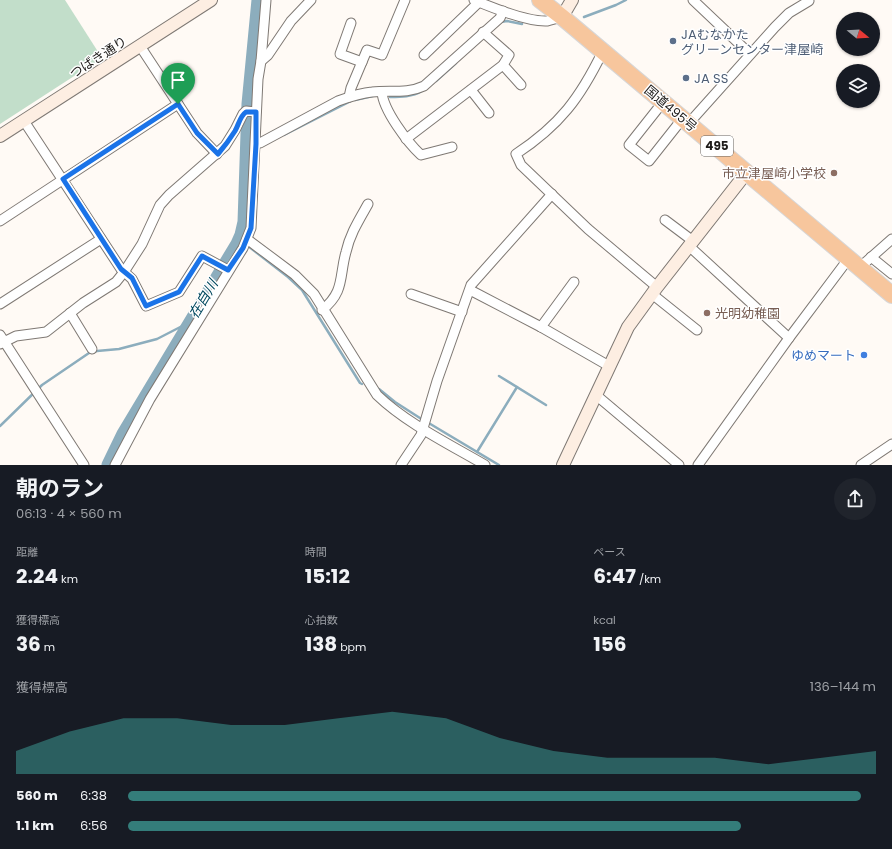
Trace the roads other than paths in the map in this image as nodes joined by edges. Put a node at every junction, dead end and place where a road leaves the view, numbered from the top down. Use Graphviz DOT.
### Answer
graph roads {
  1 [pos="212,0"];
  2 [pos="266,0"];
  3 [pos="311,0"];
  4 [pos="405,0"];
  5 [pos="540,0"];
  6 [pos="572,0"];
  7 [pos="693,0"];
  8 [pos="477,1"];
  9 [pos="809,2"];
  10 [pos="503,11"];
  11 [pos="562,17"];
  12 [pos="351,23"];
  13 [pos="483,32"];
  14 [pos="140,46"];
  15 [pos="603,51"];
  16 [pos="750,54"];
  17 [pos="424,55"];
  18 [pos="261,61"];
  19 [pos="362,62"];
  20 [pos="503,65"];
  21 [pos="521,85"];
  22 [pos="471,90"];
  23 [pos="382,92"];
  24 [pos="350,97"];
  25 [pos="663,102"];
  26 [pos="178,104"];
  27 [pos="251,112"];
  28 [pos="489,113"];
  29 [pos="24,121"];
  30 [pos="686,121"];
  31 [pos="0,136"];
  32 [pos="406,139"];
  33 [pos="256,144"];
  34 [pos="452,147"];
  35 [pos="218,154"];
  36 [pos="747,172"];
  37 [pos="63,179"];
  38 [pos="552,194"];
  39 [pos="368,204"];
  40 [pos="665,220"];
  41 [pos="0,221"];
  42 [pos="101,239"];
  43 [pos="247,239"];
  44 [pos="892,239"];
  45 [pos="691,244"];
  46 [pos="871,257"];
  47 [pos="854,263"];
  48 [pos="228,270"];
  49 [pos="124,272"];
  50 [pos="892,274"];
  51 [pos="574,282"];
  52 [pos="470,290"];
  53 [pos="654,290"];
  54 [pos="411,294"];
  55 [pos="892,295"];
  56 [pos="0,304"];
  57 [pos="322,310"];
  58 [pos="462,312"];
  59 [pos="70,313"];
  60 [pos="541,327"];
  61 [pos="697,330"];
  62 [pos="789,338"];
  63 [pos="1,340"];
  64 [pos="92,349"];
  65 [pos="609,366"];
  66 [pos="596,395"];
  67 [pos="422,428"];
  68 [pos="892,444"];
  69 [pos="84,465"];
  70 [pos="115,465"];
  71 [pos="401,465"];
  72 [pos="485,465"];
  73 [pos="563,465"];
  74 [pos="679,465"];
  75 [pos="698,465"];
  76 [pos="861,465"];
  1 -- 14 [label="street, つばき通り"];
  2 -- 18 [label="street"];
  3 -- 18 [label="street"];
  4 -- 19 [label="street"];
  5 -- 11 [label="highway, 国道495号 / 495"];
  6 -- 11 [label="street"];
  7 -- 16 [label="street"];
  8 -- 10 [label="street"];
  8 -- 17 [label="street"];
  9 -- 16 [label="street"];
  10 -- 11 [label="street"];
  10 -- 13 [label="street"];
  11 -- 15 [label="highway, 国道495号 / 495"];
  12 -- 19 [label="street"];
  13 -- 20 [label="street"];
  13 -- 23 [label="street"];
  14 -- 26 [label="street"];
  14 -- 29 [label="street, つばき通り"];
  15 -- 25 [label="highway, 国道495号 / 495"];
  15 -- 38 [label="street"];
  16 -- 30 [label="street"];
  18 -- 27 [label="street"];
  19 -- 24 [label="street"];
  20 -- 21 [label="street"];
  20 -- 22 [label="street"];
  22 -- 28 [label="street"];
  22 -- 32 [label="street"];
  23 -- 24 [label="street"];
  23 -- 32 [label="street"];
  24 -- 33 [label="street"];
  25 -- 30 [label="highway, 国道495号 / 495"];
  25 -- 30 [label="street"];
  26 -- 35 [label="street"];
  26 -- 37 [label="street"];
  27 -- 33 [label="street"];
  27 -- 35 [label="street"];
  29 -- 31 [label="street, つばき通り"];
  29 -- 37 [label="street"];
  30 -- 36 [label="highway, 国道495号 / 495"];
  32 -- 34 [label="street"];
  33 -- 43 [label="street"];
  35 -- 49 [label="street"];
  36 -- 45 [label="street"];
  36 -- 47 [label="highway, 国道495号 / 495"];
  37 -- 41 [label="street"];
  37 -- 42 [label="street"];
  38 -- 52 [label="street"];
  38 -- 53 [label="street"];
  39 -- 57 [label="street"];
  40 -- 45 [label="street"];
  42 -- 49 [label="street"];
  42 -- 56 [label="street"];
  43 -- 48 [label="street"];
  43 -- 57 [label="street"];
  44 -- 46 [label="street"];
  45 -- 53 [label="street"];
  45 -- 62 [label="street"];
  46 -- 47 [label="street"];
  46 -- 50 [label="street"];
  47 -- 55 [label="highway, 国道495号 / 495"];
  47 -- 62 [label="street"];
  48 -- 49 [label="street"];
  48 -- 70 [label="street"];
  49 -- 59 [label="street"];
  51 -- 60 [label="street"];
  52 -- 58 [label="street"];
  52 -- 60 [label="street"];
  53 -- 61 [label="street"];
  53 -- 65 [label="street"];
  54 -- 58 [label="street"];
  57 -- 67 [label="street"];
  58 -- 67 [label="street"];
  59 -- 63 [label="street"];
  59 -- 64 [label="street"];
  60 -- 65 [label="street"];
  62 -- 75 [label="street"];
  63 -- 69 [label="street"];
  65 -- 66 [label="street"];
  66 -- 73 [label="street"];
  66 -- 74 [label="street"];
  67 -- 71 [label="street"];
  67 -- 72 [label="street"];
  68 -- 76 [label="street"];
}
